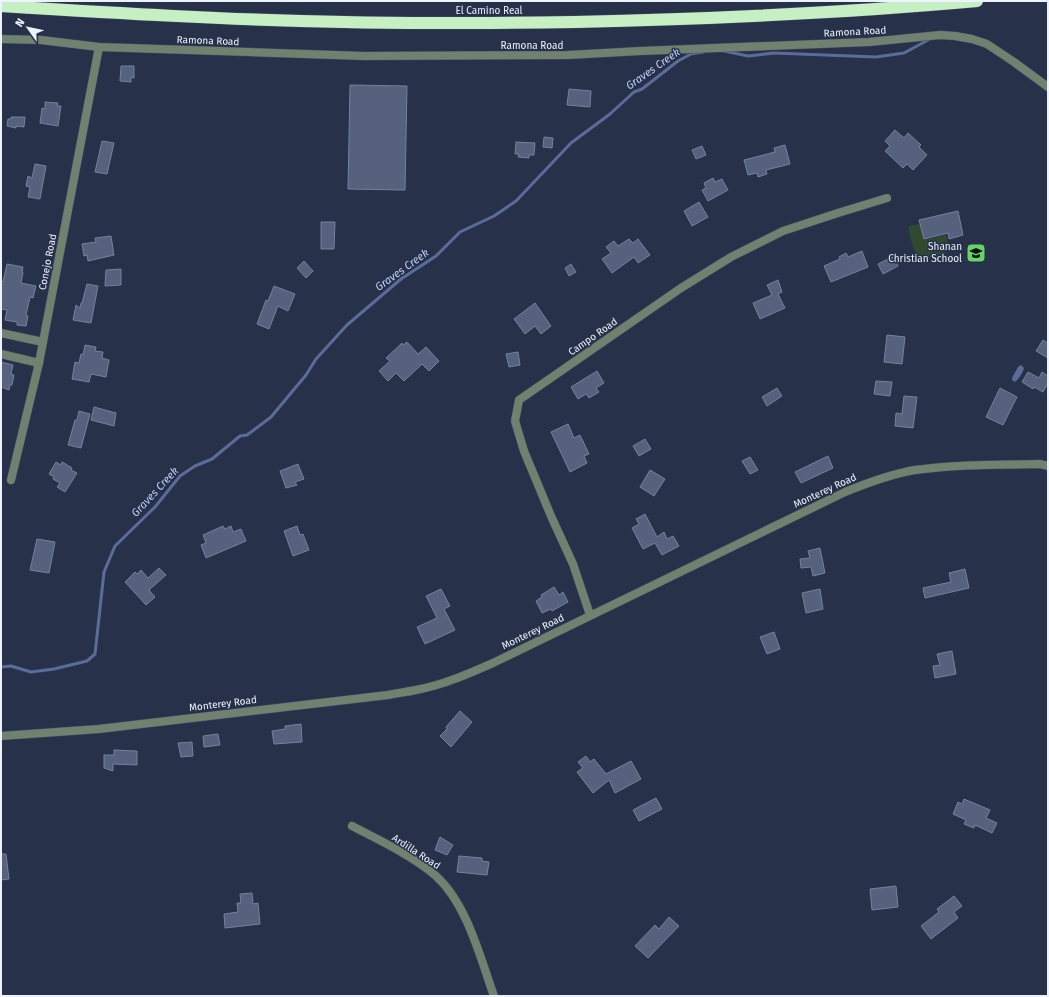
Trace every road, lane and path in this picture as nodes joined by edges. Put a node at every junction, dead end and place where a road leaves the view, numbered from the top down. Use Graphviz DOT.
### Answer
graph roads {
  1 [pos="977,1"];
  2 [pos="1,6"];
  3 [pos="1,39"];
  4 [pos="99,47"];
  5 [pos="1048,87"];
  6 [pos="887,198"];
  7 [pos="1,333"];
  8 [pos="43,342"];
  9 [pos="1,354"];
  10 [pos="39,363"];
  11 [pos="1048,466"];
  12 [pos="11,480"];
  13 [pos="590,615"];
  14 [pos="1,736"];
  15 [pos="352,826"];
  16 [pos="494,996"];
  1 -- 2 [label="highway, El Camino Real"];
  3 -- 4 [label="street, Ramona Road"];
  4 -- 5 [label="street, Ramona Road"];
  4 -- 8 [label="street, Conejo Road"];
  6 -- 13 [label="street, Campo Road"];
  7 -- 8 [label="street"];
  8 -- 10 [label="street, Conejo Road"];
  9 -- 10 [label="street"];
  10 -- 12 [label="street, Conejo Road"];
  11 -- 13 [label="street, Monterey Road"];
  13 -- 14 [label="street, Monterey Road"];
  15 -- 16 [label="street, Ardilla Road"];
}
